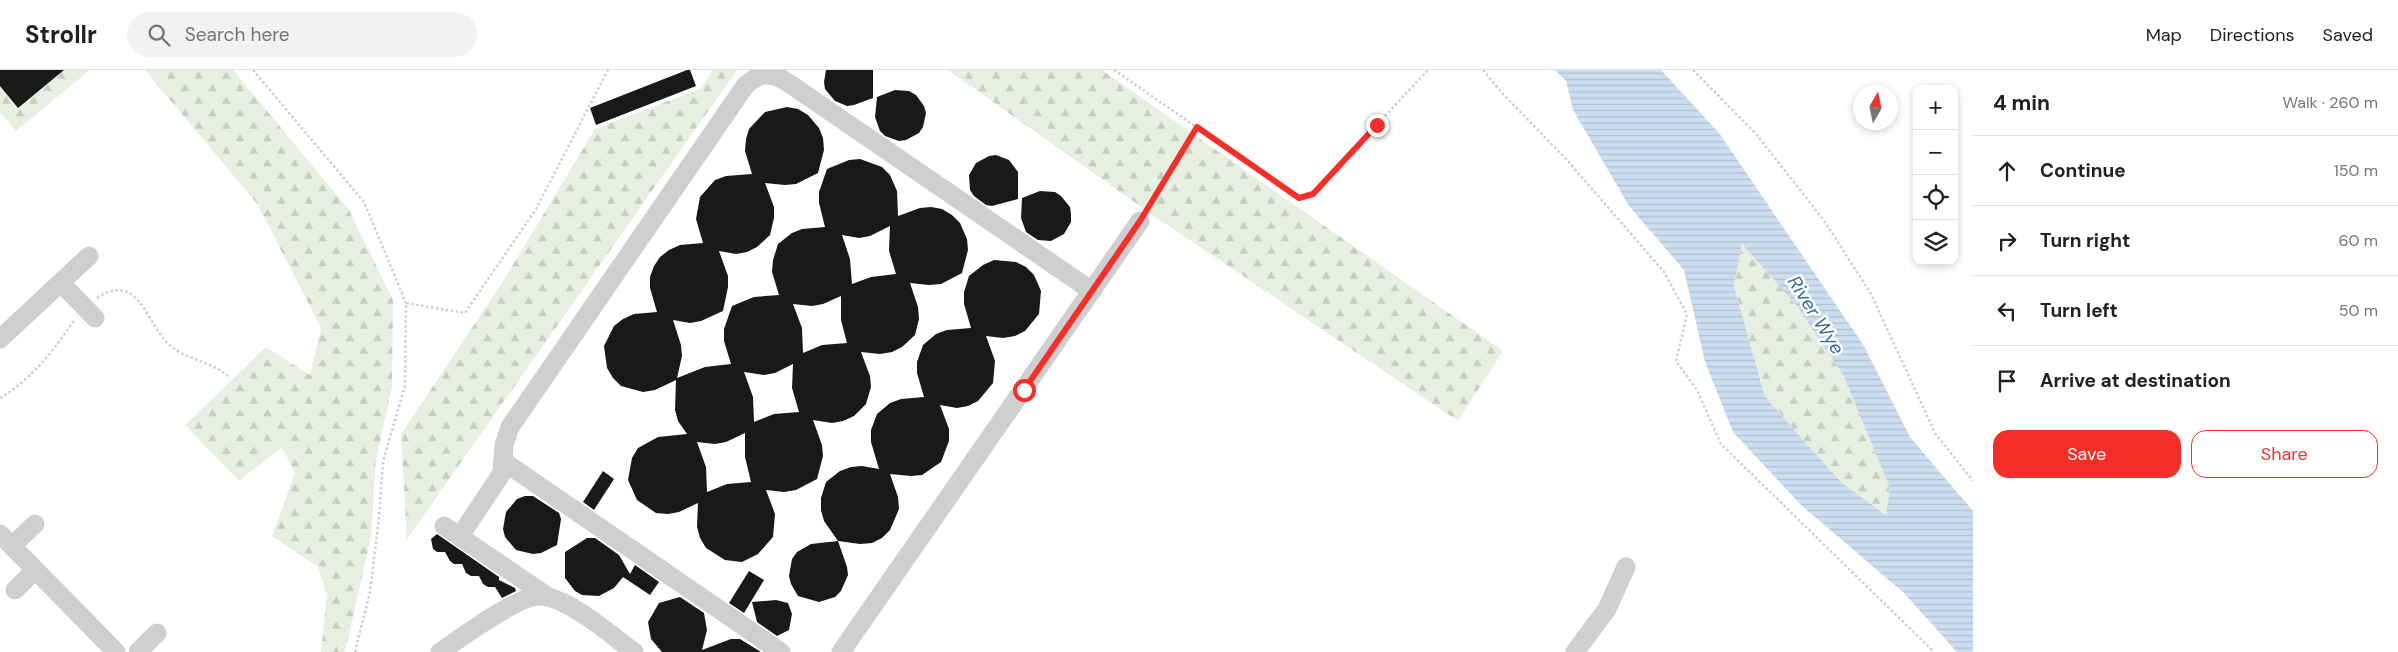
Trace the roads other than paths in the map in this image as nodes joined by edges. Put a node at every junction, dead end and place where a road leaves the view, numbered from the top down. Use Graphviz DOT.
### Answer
graph roads {
  1 [pos="1140,221"];
  2 [pos="89,256"];
  3 [pos="61,283"];
  4 [pos="1092,291"];
  5 [pos="91,313"];
  6 [pos="0,340"];
  7 [pos="503,461"];
  8 [pos="35,524"];
  9 [pos="444,526"];
  10 [pos="460,536"];
  11 [pos="6,540"];
  12 [pos="1626,567"];
  13 [pos="35,570"];
  14 [pos="15,590"];
  15 [pos="550,598"];
  16 [pos="157,633"];
  17 [pos="116,652"];
  18 [pos="138,652"];
  19 [pos="440,652"];
  20 [pos="634,652"];
  21 [pos="781,652"];
  22 [pos="841,652"];
  23 [pos="1576,652"];
  1 -- 4 [label="street"];
  2 -- 3 [label="street"];
  3 -- 5 [label="street"];
  3 -- 6 [label="street"];
  4 -- 7 [label="street"];
  4 -- 22 [label="street"];
  7 -- 10 [label="street"];
  7 -- 21 [label="street"];
  8 -- 11 [label="street"];
  9 -- 10 [label="street"];
  10 -- 15 [label="street"];
  11 -- 13 [label="street"];
  12 -- 23 [label="street"];
  13 -- 14 [label="street"];
  13 -- 17 [label="street"];
  15 -- 19 [label="street"];
  15 -- 20 [label="street"];
  16 -- 18 [label="street"];
}
